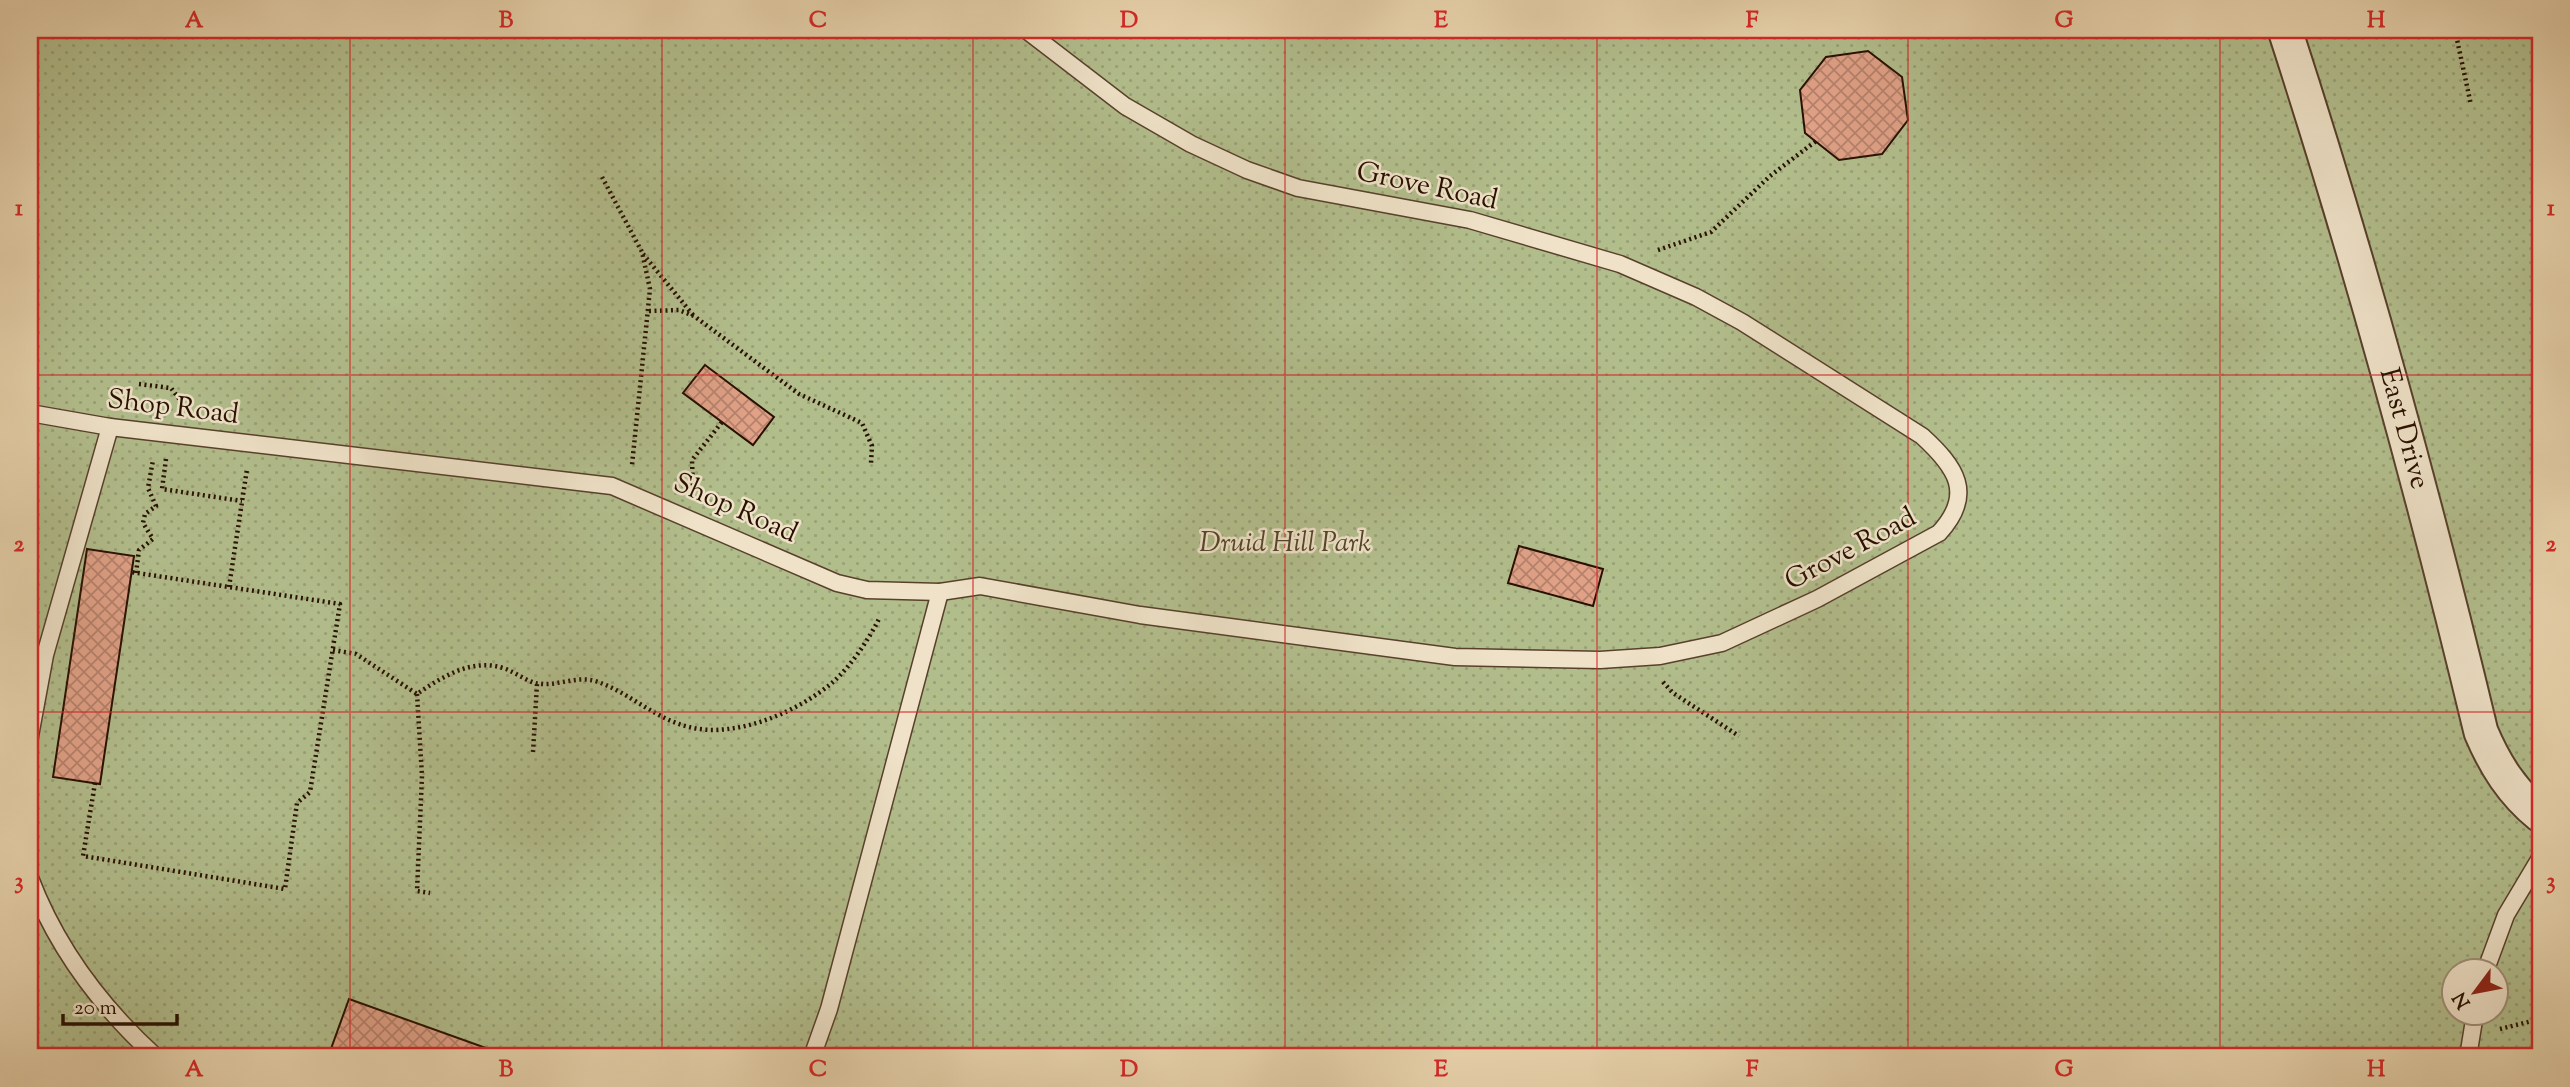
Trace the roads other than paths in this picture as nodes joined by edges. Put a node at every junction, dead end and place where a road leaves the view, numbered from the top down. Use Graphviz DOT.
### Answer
graph roads {
  1 [pos="1026,30"];
  2 [pos="2285,30"];
  3 [pos="30,413"];
  4 [pos="110,427"];
  5 [pos="940,592"];
  6 [pos="30,736"];
  7 [pos="2540,815"];
  8 [pos="2540,858"];
  9 [pos="30,878"];
  10 [pos="2489,958"];
  11 [pos="2473,1028"];
  12 [pos="156,1057"];
  13 [pos="812,1057"];
  14 [pos="2468,1057"];
  1 -- 5 [label="lane, Grove Road"];
  2 -- 7 [label="street, East Drive"];
  3 -- 4 [label="lane, Shop Road"];
  4 -- 5 [label="lane, Shop Road"];
  4 -- 6 [label="lane"];
  5 -- 13 [label="lane"];
  8 -- 10 [label="lane"];
  9 -- 12 [label="lane"];
  11 -- 14 [label="lane"];
}
